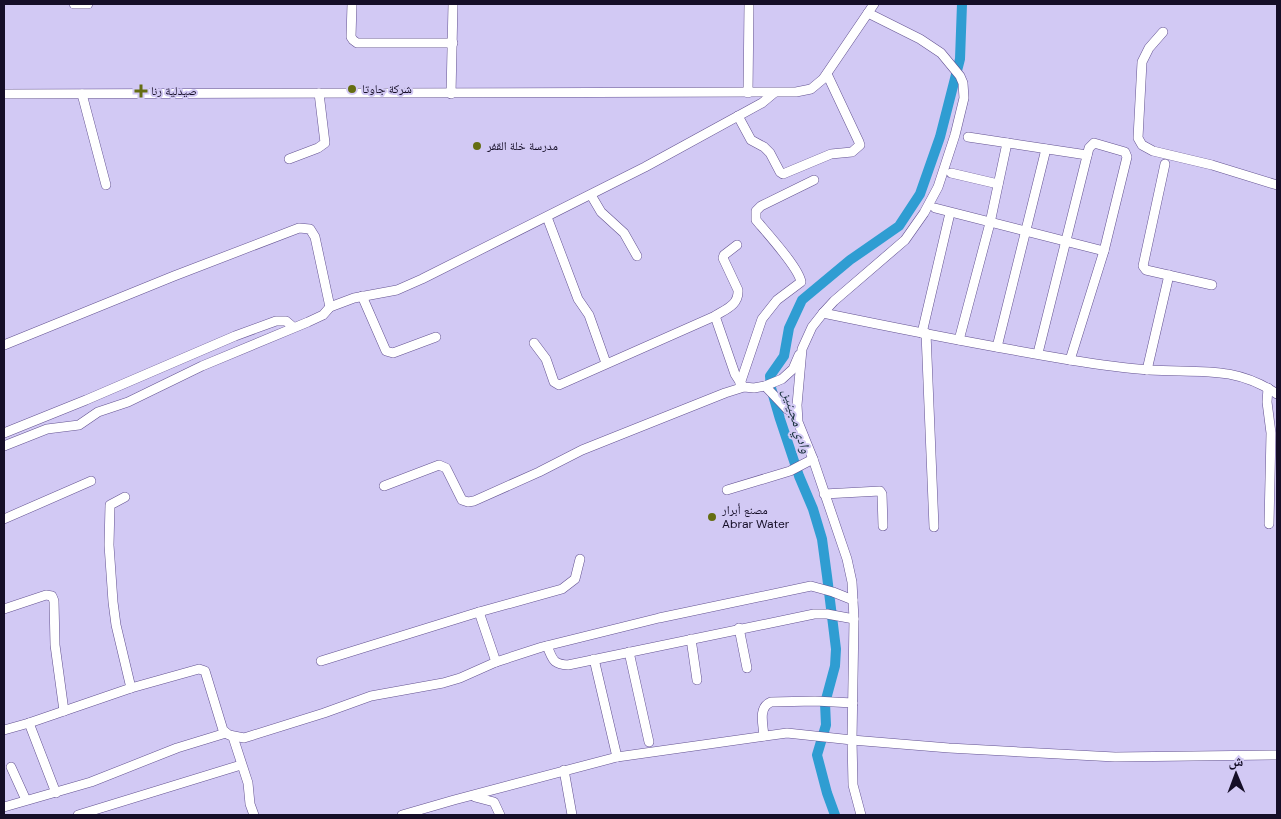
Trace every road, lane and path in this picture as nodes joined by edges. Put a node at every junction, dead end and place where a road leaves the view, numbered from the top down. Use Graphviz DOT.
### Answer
graph roads {
  1 [pos="74,4"];
  2 [pos="88,4"];
  3 [pos="352,4"];
  4 [pos="454,4"];
  5 [pos="749,4"];
  6 [pos="874,4"];
  7 [pos="868,13"];
  8 [pos="1164,32"];
  9 [pos="453,43"];
  10 [pos="827,74"];
  11 [pos="319,93"];
  12 [pos="748,93"];
  13 [pos="774,93"];
  14 [pos="4,94"];
  15 [pos="82,94"];
  16 [pos="452,94"];
  17 [pos="738,116"];
  18 [pos="968,137"];
  19 [pos="1007,143"];
  20 [pos="1046,149"];
  21 [pos="1087,155"];
  22 [pos="289,159"];
  23 [pos="1165,164"];
  24 [pos="950,173"];
  25 [pos="814,180"];
  26 [pos="998,184"];
  27 [pos="106,185"];
  28 [pos="1277,185"];
  29 [pos="591,195"];
  30 [pos="935,208"];
  31 [pos="950,213"];
  32 [pos="547,217"];
  33 [pos="990,222"];
  34 [pos="1026,232"];
  35 [pos="1065,241"];
  36 [pos="737,245"];
  37 [pos="1104,251"];
  38 [pos="638,256"];
  39 [pos="1169,275"];
  40 [pos="1212,285"];
  41 [pos="362,296"];
  42 [pos="330,307"];
  43 [pos="822,313"];
  44 [pos="715,316"];
  45 [pos="293,328"];
  46 [pos="924,333"];
  47 [pos="436,337"];
  48 [pos="959,340"];
  49 [pos="534,343"];
  50 [pos="4,345"];
  51 [pos="997,347"];
  52 [pos="802,349"];
  53 [pos="1038,353"];
  54 [pos="1070,360"];
  55 [pos="606,363"];
  56 [pos="1148,370"];
  57 [pos="742,386"];
  58 [pos="1268,388"];
  59 [pos="771,390"];
  60 [pos="1277,394"];
  61 [pos="797,414"];
  62 [pos="4,432"];
  63 [pos="4,446"];
  64 [pos="810,461"];
  65 [pos="91,481"];
  66 [pos="384,486"];
  67 [pos="727,490"];
  68 [pos="824,494"];
  69 [pos="124,497"];
  70 [pos="4,519"];
  71 [pos="1269,524"];
  72 [pos="883,526"];
  73 [pos="934,527"];
  74 [pos="580,559"];
  75 [pos="853,600"];
  76 [pos="4,609"];
  77 [pos="479,612"];
  78 [pos="854,619"];
  79 [pos="739,628"];
  80 [pos="691,639"];
  81 [pos="547,646"];
  82 [pos="629,652"];
  83 [pos="594,659"];
  84 [pos="321,661"];
  85 [pos="496,662"];
  86 [pos="747,668"];
  87 [pos="697,680"];
  88 [pos="131,688"];
  89 [pos="853,703"];
  90 [pos="64,711"];
  91 [pos="29,723"];
  92 [pos="4,730"];
  93 [pos="230,735"];
  94 [pos="764,736"];
  95 [pos="852,740"];
  96 [pos="649,742"];
  97 [pos="1277,755"];
  98 [pos="617,757"];
  99 [pos="241,765"];
  100 [pos="11,768"];
  101 [pos="564,770"];
  102 [pos="56,793"];
  103 [pos="470,796"];
  104 [pos="26,800"];
  105 [pos="4,807"];
  106 [pos="78,815"];
  107 [pos="254,815"];
  108 [pos="402,815"];
  109 [pos="500,815"];
  110 [pos="572,815"];
  111 [pos="861,815"];
  1 -- 2 [label="street"];
  3 -- 9 [label="street"];
  4 -- 9 [label="street"];
  5 -- 12 [label="street"];
  6 -- 7 [label="street"];
  7 -- 10 [label="street"];
  7 -- 43 [label="street"];
  8 -- 28 [label="street"];
  9 -- 16 [label="street"];
  10 -- 13 [label="street"];
  10 -- 17 [label="street"];
  11 -- 15 [label="street"];
  11 -- 16 [label="street"];
  11 -- 22 [label="street"];
  12 -- 13 [label="street"];
  12 -- 16 [label="street"];
  13 -- 17 [label="street"];
  14 -- 15 [label="street"];
  15 -- 27 [label="street"];
  17 -- 29 [label="street"];
  18 -- 19 [label="street"];
  19 -- 20 [label="street"];
  19 -- 26 [label="street"];
  20 -- 21 [label="street"];
  20 -- 34 [label="street"];
  21 -- 35 [label="street"];
  21 -- 37 [label="street"];
  23 -- 39 [label="street"];
  24 -- 26 [label="street"];
  25 -- 57 [label="street"];
  26 -- 33 [label="street"];
  29 -- 32 [label="street"];
  29 -- 38 [label="street"];
  30 -- 31 [label="street"];
  31 -- 33 [label="street"];
  31 -- 46 [label="street"];
  32 -- 41 [label="street"];
  32 -- 55 [label="street"];
  33 -- 34 [label="street"];
  33 -- 48 [label="street"];
  34 -- 35 [label="street"];
  34 -- 51 [label="street"];
  35 -- 37 [label="street"];
  35 -- 53 [label="street"];
  36 -- 44 [label="street"];
  37 -- 54 [label="street"];
  39 -- 40 [label="street"];
  39 -- 56 [label="street"];
  41 -- 42 [label="street"];
  41 -- 47 [label="street"];
  42 -- 45 [label="street"];
  42 -- 50 [label="street"];
  43 -- 46 [label="street"];
  43 -- 52 [label="street"];
  44 -- 55 [label="street"];
  44 -- 57 [label="street"];
  45 -- 62 [label="street"];
  45 -- 63 [label="street"];
  46 -- 48 [label="street"];
  46 -- 73 [label="street"];
  48 -- 51 [label="street"];
  49 -- 55 [label="street"];
  51 -- 53 [label="street"];
  52 -- 59 [label="street"];
  52 -- 61 [label="street"];
  53 -- 54 [label="street"];
  54 -- 56 [label="street"];
  56 -- 58 [label="street"];
  57 -- 59 [label="street"];
  57 -- 66 [label="street"];
  58 -- 60 [label="street"];
  58 -- 71 [label="street"];
  59 -- 61 [label="street"];
  61 -- 64 [label="street"];
  64 -- 67 [label="street"];
  64 -- 68 [label="street"];
  65 -- 70 [label="street"];
  68 -- 72 [label="street"];
  68 -- 75 [label="street"];
  69 -- 88 [label="street"];
  74 -- 77 [label="street"];
  75 -- 78 [label="street"];
  75 -- 81 [label="street"];
  76 -- 90 [label="street"];
  77 -- 84 [label="street"];
  77 -- 85 [label="street"];
  78 -- 79 [label="street"];
  78 -- 89 [label="street"];
  79 -- 80 [label="street"];
  79 -- 86 [label="street"];
  80 -- 82 [label="street"];
  80 -- 87 [label="street"];
  81 -- 83 [label="street"];
  81 -- 85 [label="street"];
  82 -- 83 [label="street"];
  82 -- 96 [label="street"];
  83 -- 98 [label="street"];
  85 -- 93 [label="street"];
  88 -- 90 [label="street"];
  88 -- 93 [label="street"];
  89 -- 94 [label="street"];
  89 -- 95 [label="street"];
  90 -- 91 [label="street"];
  91 -- 92 [label="street"];
  91 -- 102 [label="street"];
  93 -- 99 [label="street"];
  93 -- 102 [label="street"];
  94 -- 95 [label="street"];
  94 -- 98 [label="street"];
  95 -- 97 [label="street"];
  95 -- 111 [label="street"];
  98 -- 101 [label="street"];
  99 -- 106 [label="street"];
  99 -- 107 [label="street"];
  100 -- 104 [label="street"];
  101 -- 103 [label="street"];
  101 -- 110 [label="street"];
  102 -- 104 [label="street"];
  103 -- 108 [label="street"];
  103 -- 109 [label="street"];
  104 -- 105 [label="street"];
}
